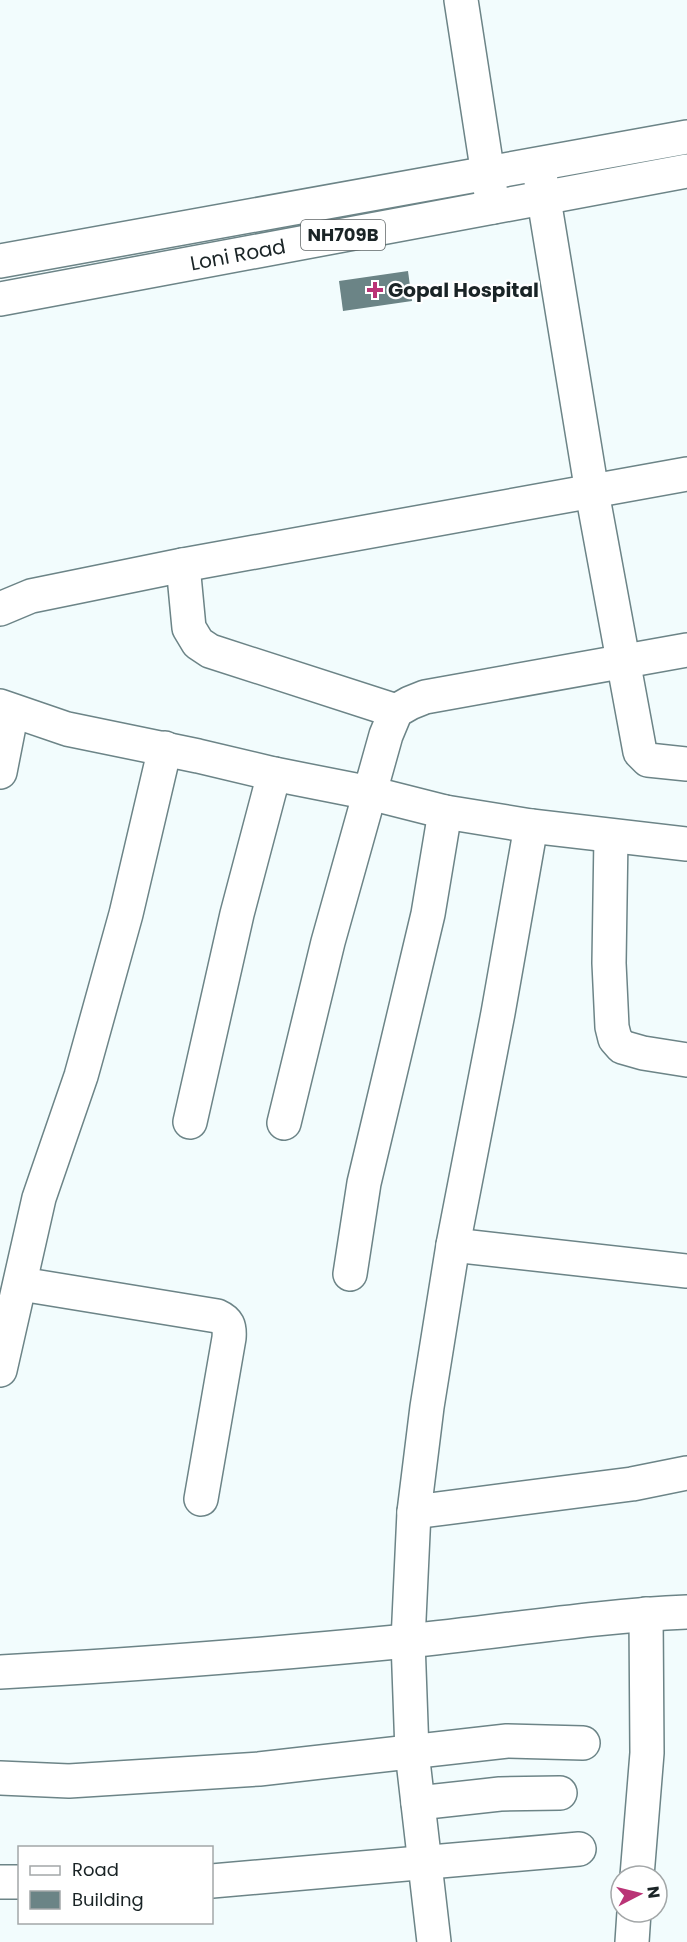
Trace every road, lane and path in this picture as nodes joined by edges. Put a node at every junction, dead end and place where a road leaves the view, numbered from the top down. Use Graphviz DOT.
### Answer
graph roads {
  1 [pos="460,0"];
  2 [pos="687,137"];
  3 [pos="538,164"];
  4 [pos="687,171"];
  5 [pos="488,173"];
  6 [pos="543,198"];
  7 [pos="493,207"];
  8 [pos="0,261"];
  9 [pos="0,299"];
  10 [pos="687,474"];
  11 [pos="592,492"];
  12 [pos="183,565"];
  13 [pos="0,609"];
  14 [pos="687,650"];
  15 [pos="624,662"];
  16 [pos="6,709"];
  17 [pos="396,711"];
  18 [pos="165,748"];
  19 [pos="687,764"];
  20 [pos="0,772"];
  21 [pos="274,774"];
  22 [pos="370,793"];
  23 [pos="445,812"];
  24 [pos="531,826"];
  25 [pos="611,836"];
  26 [pos="687,844"];
  27 [pos="687,1060"];
  28 [pos="190,1122"];
  29 [pos="284,1123"];
  30 [pos="453,1245"];
  31 [pos="687,1271"];
  32 [pos="350,1274"];
  33 [pos="21,1284"];
  34 [pos="0,1370"];
  35 [pos="687,1473"];
  36 [pos="201,1499"];
  37 [pos="414,1512"];
  38 [pos="687,1612"];
  39 [pos="646,1614"];
  40 [pos="408,1641"];
  41 [pos="0,1672"];
  42 [pos="583,1743"];
  43 [pos="411,1752"];
  44 [pos="0,1778"];
  45 [pos="560,1792"];
  46 [pos="418,1803"];
  47 [pos="579,1849"];
  48 [pos="426,1862"];
  49 [pos="638,1864"];
  50 [pos="213,1881"];
  51 [pos="0,1882"];
  52 [pos="18,1882"];
  53 [pos="633,1924"];
  54 [pos="434,1942"];
  55 [pos="632,1942"];
  1 -- 5 [label="main road"];
  2 -- 3 [label="main road, Loni Road / NH709B"];
  3 -- 5 [label="main road, Loni Road / NH709B"];
  3 -- 6 [label="main road"];
  4 -- 6 [label="main road, Loni Road / NH709B"];
  5 -- 7 [label="main road"];
  5 -- 8 [label="main road, Loni Road / NH709B"];
  6 -- 7 [label="main road, Loni Road / NH709B"];
  6 -- 11 [label="main road"];
  7 -- 9 [label="main road, Loni Road / NH709B"];
  10 -- 11 [label="main road"];
  11 -- 12 [label="main road"];
  11 -- 15 [label="main road"];
  12 -- 13 [label="main road"];
  12 -- 17 [label="main road"];
  14 -- 15 [label="main road"];
  15 -- 17 [label="main road"];
  15 -- 19 [label="main road"];
  16 -- 18 [label="main road"];
  16 -- 20 [label="main road"];
  17 -- 22 [label="main road"];
  18 -- 21 [label="main road"];
  18 -- 33 [label="main road"];
  21 -- 22 [label="main road"];
  21 -- 28 [label="main road"];
  22 -- 23 [label="main road"];
  22 -- 29 [label="main road"];
  23 -- 24 [label="main road"];
  23 -- 32 [label="main road"];
  24 -- 25 [label="main road"];
  24 -- 30 [label="main road"];
  25 -- 26 [label="main road"];
  25 -- 27 [label="main road"];
  30 -- 31 [label="main road"];
  30 -- 37 [label="main road"];
  33 -- 34 [label="main road"];
  33 -- 36 [label="main road"];
  35 -- 37 [label="main road"];
  37 -- 40 [label="main road"];
  38 -- 39 [label="main road"];
  39 -- 40 [label="main road"];
  39 -- 49 [label="main road"];
  40 -- 41 [label="main road"];
  40 -- 43 [label="main road"];
  42 -- 43 [label="main road"];
  43 -- 44 [label="main road"];
  43 -- 46 [label="main road"];
  45 -- 46 [label="main road"];
  46 -- 48 [label="main road"];
  47 -- 48 [label="main road"];
  48 -- 50 [label="main road"];
  48 -- 54 [label="main road"];
  51 -- 52 [label="main road"];
  53 -- 55 [label="main road"];
}
